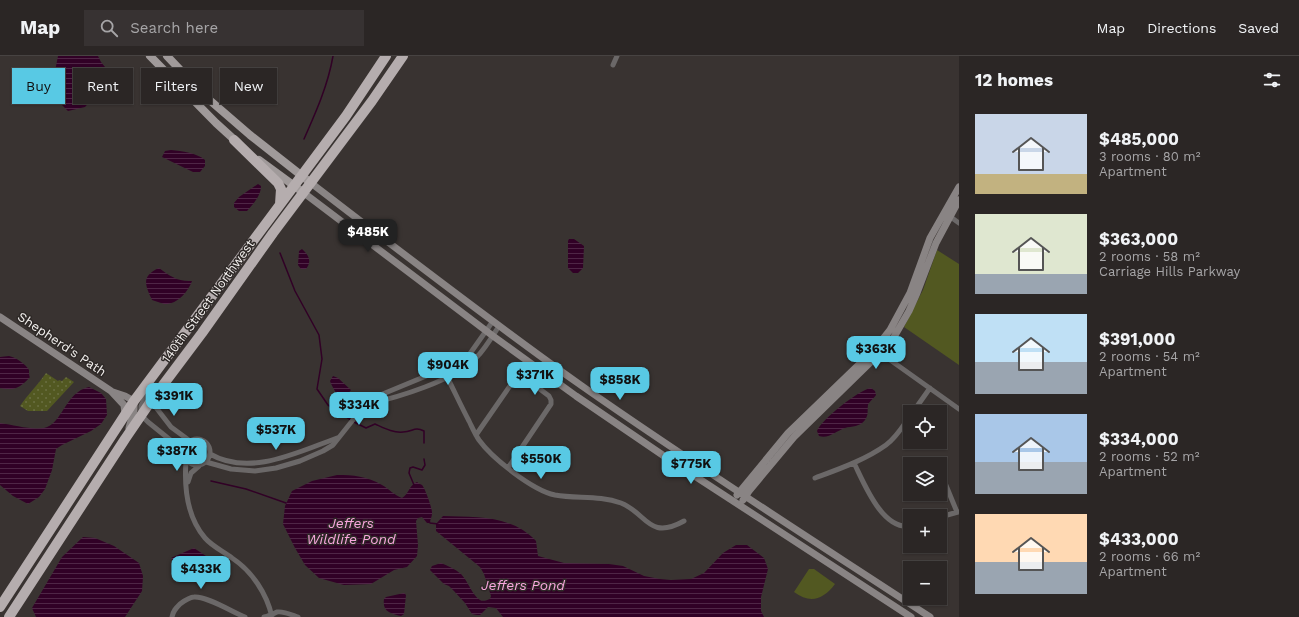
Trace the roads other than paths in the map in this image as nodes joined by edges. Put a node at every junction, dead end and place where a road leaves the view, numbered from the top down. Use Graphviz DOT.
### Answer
graph roads {
  1 [pos="150,56"];
  2 [pos="167,56"];
  3 [pos="386,56"];
  4 [pos="403,56"];
  5 [pos="617,56"];
  6 [pos="613,65"];
  7 [pos="234,140"];
  8 [pos="302,176"];
  9 [pos="311,183"];
  10 [pos="294,185"];
  11 [pos="959,186"];
  12 [pos="304,192"];
  13 [pos="959,200"];
  14 [pos="280,204"];
  15 [pos="946,214"];
  16 [pos="959,223"];
  17 [pos="0,317"];
  18 [pos="493,321"];
  19 [pos="500,326"];
  20 [pos="486,331"];
  21 [pos="493,336"];
  22 [pos="877,351"];
  23 [pos="442,369"];
  24 [pos="157,370"];
  25 [pos="447,377"];
  26 [pos="930,388"];
  27 [pos="111,391"];
  28 [pos="134,401"];
  29 [pos="151,401"];
  30 [pos="368,404"];
  31 [pos="918,405"];
  32 [pos="959,409"];
  33 [pos="125,414"];
  34 [pos="141,415"];
  35 [pos="903,426"];
  36 [pos="476,435"];
  37 [pos="338,438"];
  38 [pos="125,439"];
  39 [pos="190,441"];
  40 [pos="184,451"];
  41 [pos="210,454"];
  42 [pos="186,461"];
  43 [pos="206,462"];
  44 [pos="854,463"];
  45 [pos="199,466"];
  46 [pos="508,468"];
  47 [pos="815,478"];
  48 [pos="187,485"];
  49 [pos="947,489"];
  50 [pos="739,492"];
  51 [pos="746,496"];
  52 [pos="733,501"];
  53 [pos="740,506"];
  54 [pos="958,512"];
  55 [pos="947,515"];
  56 [pos="684,521"];
  57 [pos="903,526"];
  58 [pos="0,607"];
  59 [pos="272,616"];
  60 [pos="9,617"];
  61 [pos="172,617"];
  62 [pos="245,617"];
  63 [pos="264,617"];
  64 [pos="298,617"];
  65 [pos="911,617"];
  66 [pos="930,617"];
  1 -- 7 [label="main road"];
  2 -- 8 [label="main road"];
  3 -- 8 [label="highway, 140th Street Northwest"];
  4 -- 9 [label="highway, 140th Street Northwest"];
  5 -- 6 [label="street"];
  7 -- 10 [label="main road"];
  7 -- 14 [label="highway"];
  8 -- 9 [label="main road"];
  8 -- 10 [label="highway, 140th Street Northwest"];
  9 -- 12 [label="highway, 140th Street Northwest"];
  9 -- 18 [label="main road"];
  10 -- 12 [label="main road"];
  10 -- 14 [label="highway, 140th Street Northwest"];
  11 -- 15 [label="main road"];
  12 -- 20 [label="main road"];
  12 -- 29 [label="highway, 140th Street Northwest"];
  13 -- 15 [label="main road"];
  14 -- 24 [label="highway, 140th Street Northwest"];
  15 -- 16 [label="street"];
  15 -- 22 [label="main road"];
  17 -- 27 [label="main road, Shepherd's Path"];
  18 -- 19 [label="main road"];
  18 -- 20 [label="street"];
  19 -- 21 [label="street"];
  19 -- 50 [label="main road"];
  20 -- 21 [label="main road"];
  20 -- 23 [label="street"];
  21 -- 25 [label="street"];
  21 -- 52 [label="main road"];
  22 -- 26 [label="street"];
  22 -- 50 [label="main road"];
  22 -- 51 [label="main road"];
  23 -- 25 [label="street"];
  23 -- 30 [label="street"];
  24 -- 28 [label="highway, 140th Street Northwest"];
  24 -- 34 [label="street"];
  25 -- 30 [label="street"];
  25 -- 36 [label="street"];
  26 -- 31 [label="street"];
  26 -- 32 [label="street"];
  27 -- 28 [label="main road, Shepherd's Path"];
  27 -- 33 [label="main road, Shepherd's Path"];
  28 -- 33 [label="highway, 140th Street Northwest"];
  28 -- 38 [label="main road"];
  29 -- 34 [label="highway, 140th Street Northwest"];
  29 -- 39 [label="street"];
  30 -- 37 [label="street"];
  33 -- 58 [label="highway, 140th Street Northwest"];
  34 -- 38 [label="highway, 140th Street Northwest"];
  34 -- 40 [label="street"];
  35 -- 44 [label="street"];
  36 -- 46 [label="street"];
  36 -- 46 [label="street"];
  37 -- 41 [label="street"];
  37 -- 43 [label="street"];
  38 -- 60 [label="highway, 140th Street Northwest"];
  39 -- 40 [label="street"];
  39 -- 41 [label="street"];
  40 -- 42 [label="street"];
  41 -- 43 [label="street"];
  42 -- 45 [label="street"];
  42 -- 48 [label="street"];
  43 -- 45 [label="street"];
  44 -- 47 [label="street"];
  44 -- 57 [label="street"];
  45 -- 48 [label="street"];
  46 -- 56 [label="street"];
  48 -- 59 [label="street"];
  49 -- 54 [label="street"];
  50 -- 51 [label="main road"];
  50 -- 52 [label="main road"];
  51 -- 53 [label="main road"];
  51 -- 66 [label="main road"];
  52 -- 53 [label="main road"];
  53 -- 65 [label="main road"];
  54 -- 55 [label="street"];
  59 -- 63 [label="street"];
  59 -- 64 [label="street"];
  61 -- 62 [label="street"];
}
